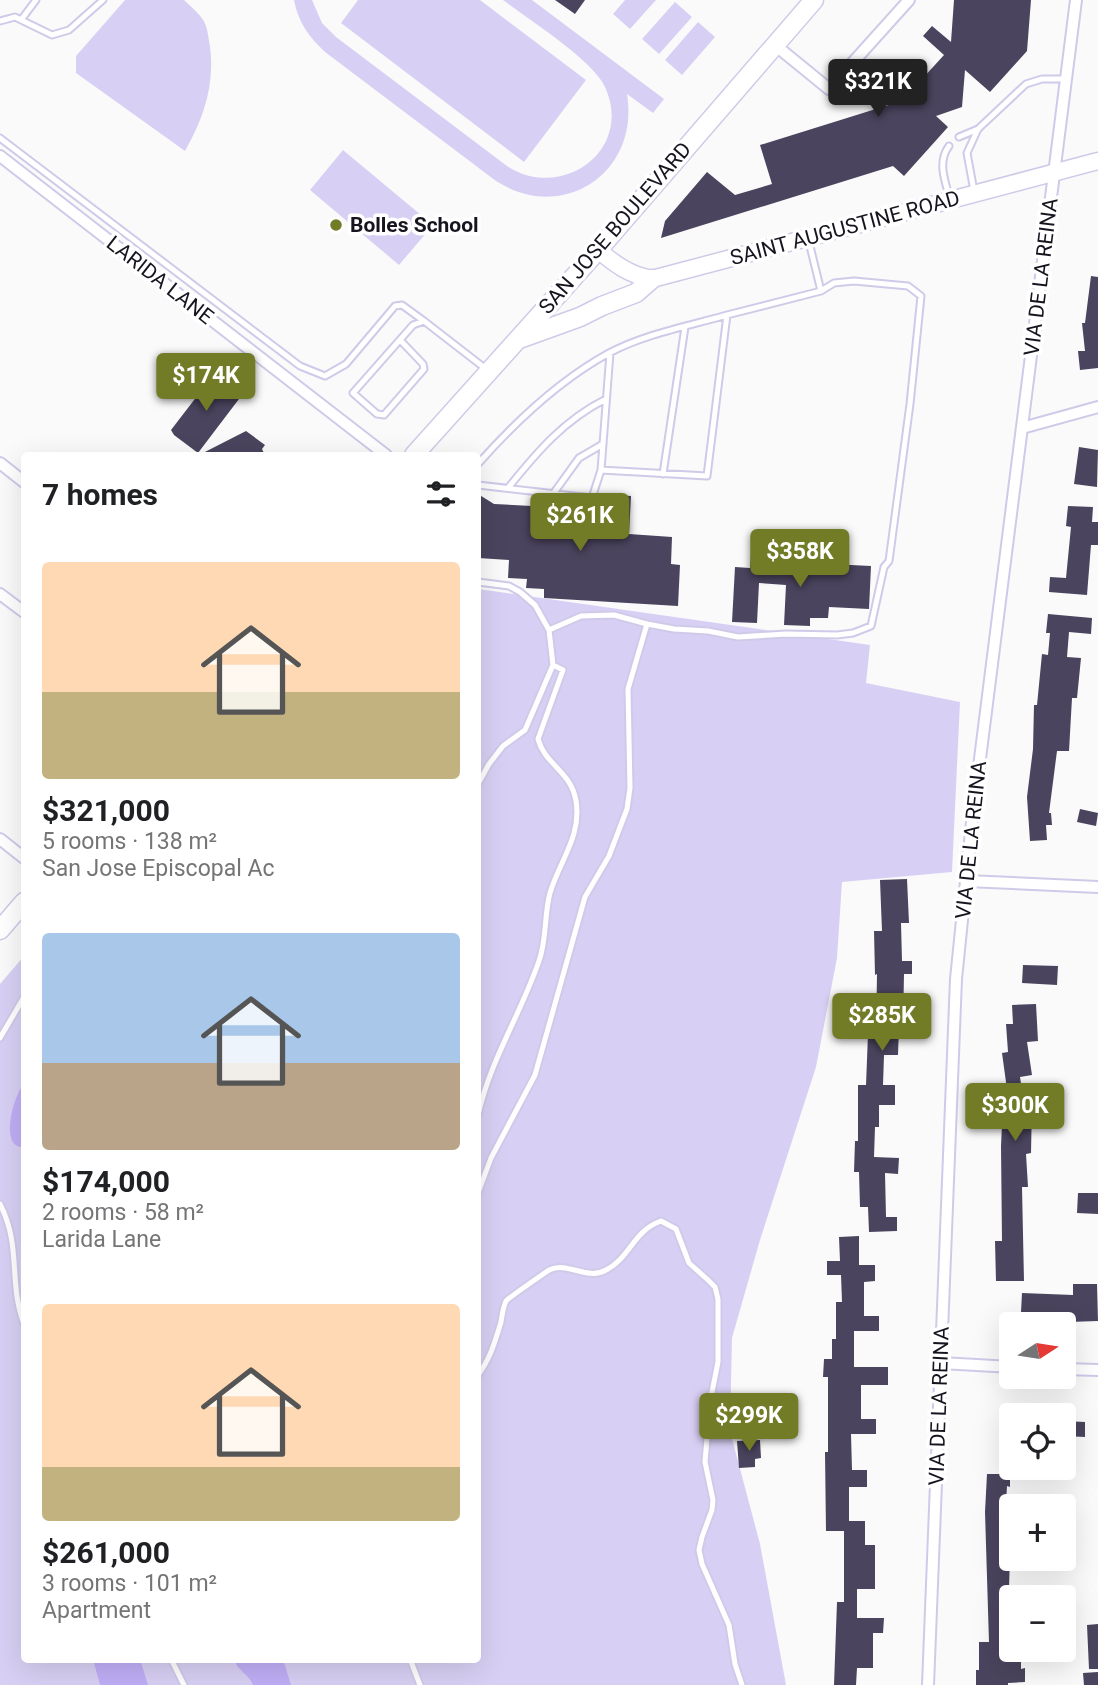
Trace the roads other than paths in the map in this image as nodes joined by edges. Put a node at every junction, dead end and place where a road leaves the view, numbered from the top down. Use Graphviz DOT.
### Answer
graph roads {
  1 [pos="36,0"];
  2 [pos="103,0"];
  3 [pos="814,0"];
  4 [pos="909,0"];
  5 [pos="1076,0"];
  6 [pos="1,19"];
  7 [pos="21,20"];
  8 [pos="775,45"];
  9 [pos="1066,79"];
  10 [pos="978,130"];
  11 [pos="958,137"];
  12 [pos="0,138"];
  13 [pos="949,146"];
  14 [pos="0,156"];
  15 [pos="1098,161"];
  16 [pos="1054,173"];
  17 [pos="975,194"];
  18 [pos="950,200"];
  19 [pos="808,238"];
  20 [pos="598,250"];
  21 [pos="652,279"];
  22 [pos="821,291"];
  23 [pos="727,315"];
  24 [pos="424,321"];
  25 [pos="685,327"];
  26 [pos="400,340"];
  27 [pos="516,340"];
  28 [pos="610,353"];
  29 [pos="488,371"];
  30 [pos="606,399"];
  31 [pos="1098,407"];
  32 [pos="1022,428"];
  33 [pos="603,444"];
  34 [pos="382,452"];
  35 [pos="418,452"];
  36 [pos="481,461"];
  37 [pos="0,463"];
  38 [pos="601,470"];
  39 [pos="663,474"];
  40 [pos="21,480"];
  41 [pos="481,485"];
  42 [pos="508,488"];
  43 [pos="553,494"];
  44 [pos="481,582"];
  45 [pos="0,594"];
  46 [pos="21,610"];
  47 [pos="647,625"];
  48 [pos="549,631"];
  49 [pos="553,665"];
  50 [pos="540,696"];
  51 [pos="551,701"];
  52 [pos="525,730"];
  53 [pos="538,739"];
  54 [pos="481,779"];
  55 [pos="0,839"];
  56 [pos="21,856"];
  57 [pos="967,881"];
  58 [pos="1098,887"];
  59 [pos="21,906"];
  60 [pos="0,930"];
  61 [pos="21,1002"];
  62 [pos="0,1038"];
  63 [pos="481,1104"];
  64 [pos="481,1185"];
  65 [pos="0,1204"];
  66 [pos="21,1254"];
  67 [pos="16,1257"];
  68 [pos="21,1312"];
  69 [pos="941,1363"];
  70 [pos="999,1366"];
  71 [pos="1076,1369"];
  72 [pos="1098,1370"];
  73 [pos="481,1372"];
  74 [pos="173,1663"];
  75 [pos="412,1663"];
  76 [pos="184,1685"];
  77 [pos="420,1685"];
  78 [pos="742,1685"];
  79 [pos="928,1685"];
  1 -- 7 [label="lane"];
  2 -- 7 [label="lane"];
  3 -- 8 [label="main road, SAN JOSE BOULEVARD"];
  4 -- 8 [label="street"];
  5 -- 9 [label="street, VIA DE LA REINA"];
  6 -- 7 [label="lane"];
  8 -- 20 [label="main road, SAN JOSE BOULEVARD"];
  9 -- 10 [label="lane"];
  9 -- 16 [label="street, VIA DE LA REINA"];
  10 -- 11 [label="lane"];
  10 -- 17 [label="lane"];
  12 -- 24 [label="lane"];
  13 -- 18 [label="lane"];
  14 -- 34 [label="street, LARIDA LANE"];
  15 -- 16 [label="main road, SAINT AUGUSTINE ROAD"];
  16 -- 17 [label="main road, SAINT AUGUSTINE ROAD"];
  16 -- 32 [label="street, VIA DE LA REINA"];
  17 -- 18 [label="main road, SAINT AUGUSTINE ROAD"];
  18 -- 19 [label="main road, SAINT AUGUSTINE ROAD"];
  19 -- 21 [label="main road, SAINT AUGUSTINE ROAD"];
  19 -- 22 [label="lane"];
  20 -- 21 [label="main road"];
  20 -- 27 [label="main road, SAN JOSE BOULEVARD"];
  21 -- 27 [label="main road"];
  22 -- 23 [label="lane"];
  22 -- 47 [label="lane"];
  23 -- 25 [label="lane"];
  23 -- 39 [label="lane"];
  24 -- 26 [label="lane"];
  24 -- 29 [label="lane"];
  25 -- 28 [label="lane"];
  25 -- 39 [label="lane"];
  26 -- 26 [label="lane"];
  27 -- 29 [label="main road, SAN JOSE BOULEVARD"];
  28 -- 30 [label="lane"];
  28 -- 36 [label="lane"];
  29 -- 35 [label="main road, SAN JOSE BOULEVARD"];
  30 -- 33 [label="lane"];
  30 -- 42 [label="lane"];
  31 -- 32 [label="street"];
  32 -- 57 [label="street, VIA DE LA REINA"];
  33 -- 38 [label="lane"];
  33 -- 43 [label="lane"];
  37 -- 40 [label="street"];
  38 -- 39 [label="lane"];
  38 -- 43 [label="lane"];
  41 -- 42 [label="lane"];
  42 -- 43 [label="lane"];
  44 -- 48 [label="lane"];
  45 -- 46 [label="street"];
  47 -- 48 [label="lane"];
  47 -- 64 [label="lane"];
  48 -- 49 [label="lane"];
  49 -- 50 [label="lane"];
  49 -- 51 [label="lane"];
  50 -- 51 [label="lane"];
  50 -- 52 [label="lane"];
  51 -- 53 [label="lane"];
  52 -- 53 [label="lane"];
  52 -- 54 [label="lane"];
  53 -- 63 [label="lane"];
  55 -- 56 [label="street"];
  57 -- 58 [label="street"];
  57 -- 69 [label="street, VIA DE LA REINA"];
  59 -- 60 [label="main road"];
  61 -- 62 [label="lane"];
  65 -- 67 [label="lane"];
  66 -- 67 [label="lane"];
  67 -- 68 [label="lane"];
  69 -- 70 [label="street"];
  69 -- 79 [label="street, VIA DE LA REINA"];
  71 -- 72 [label="street"];
  73 -- 78 [label="lane"];
  74 -- 76 [label="lane"];
  75 -- 77 [label="lane"];
}
